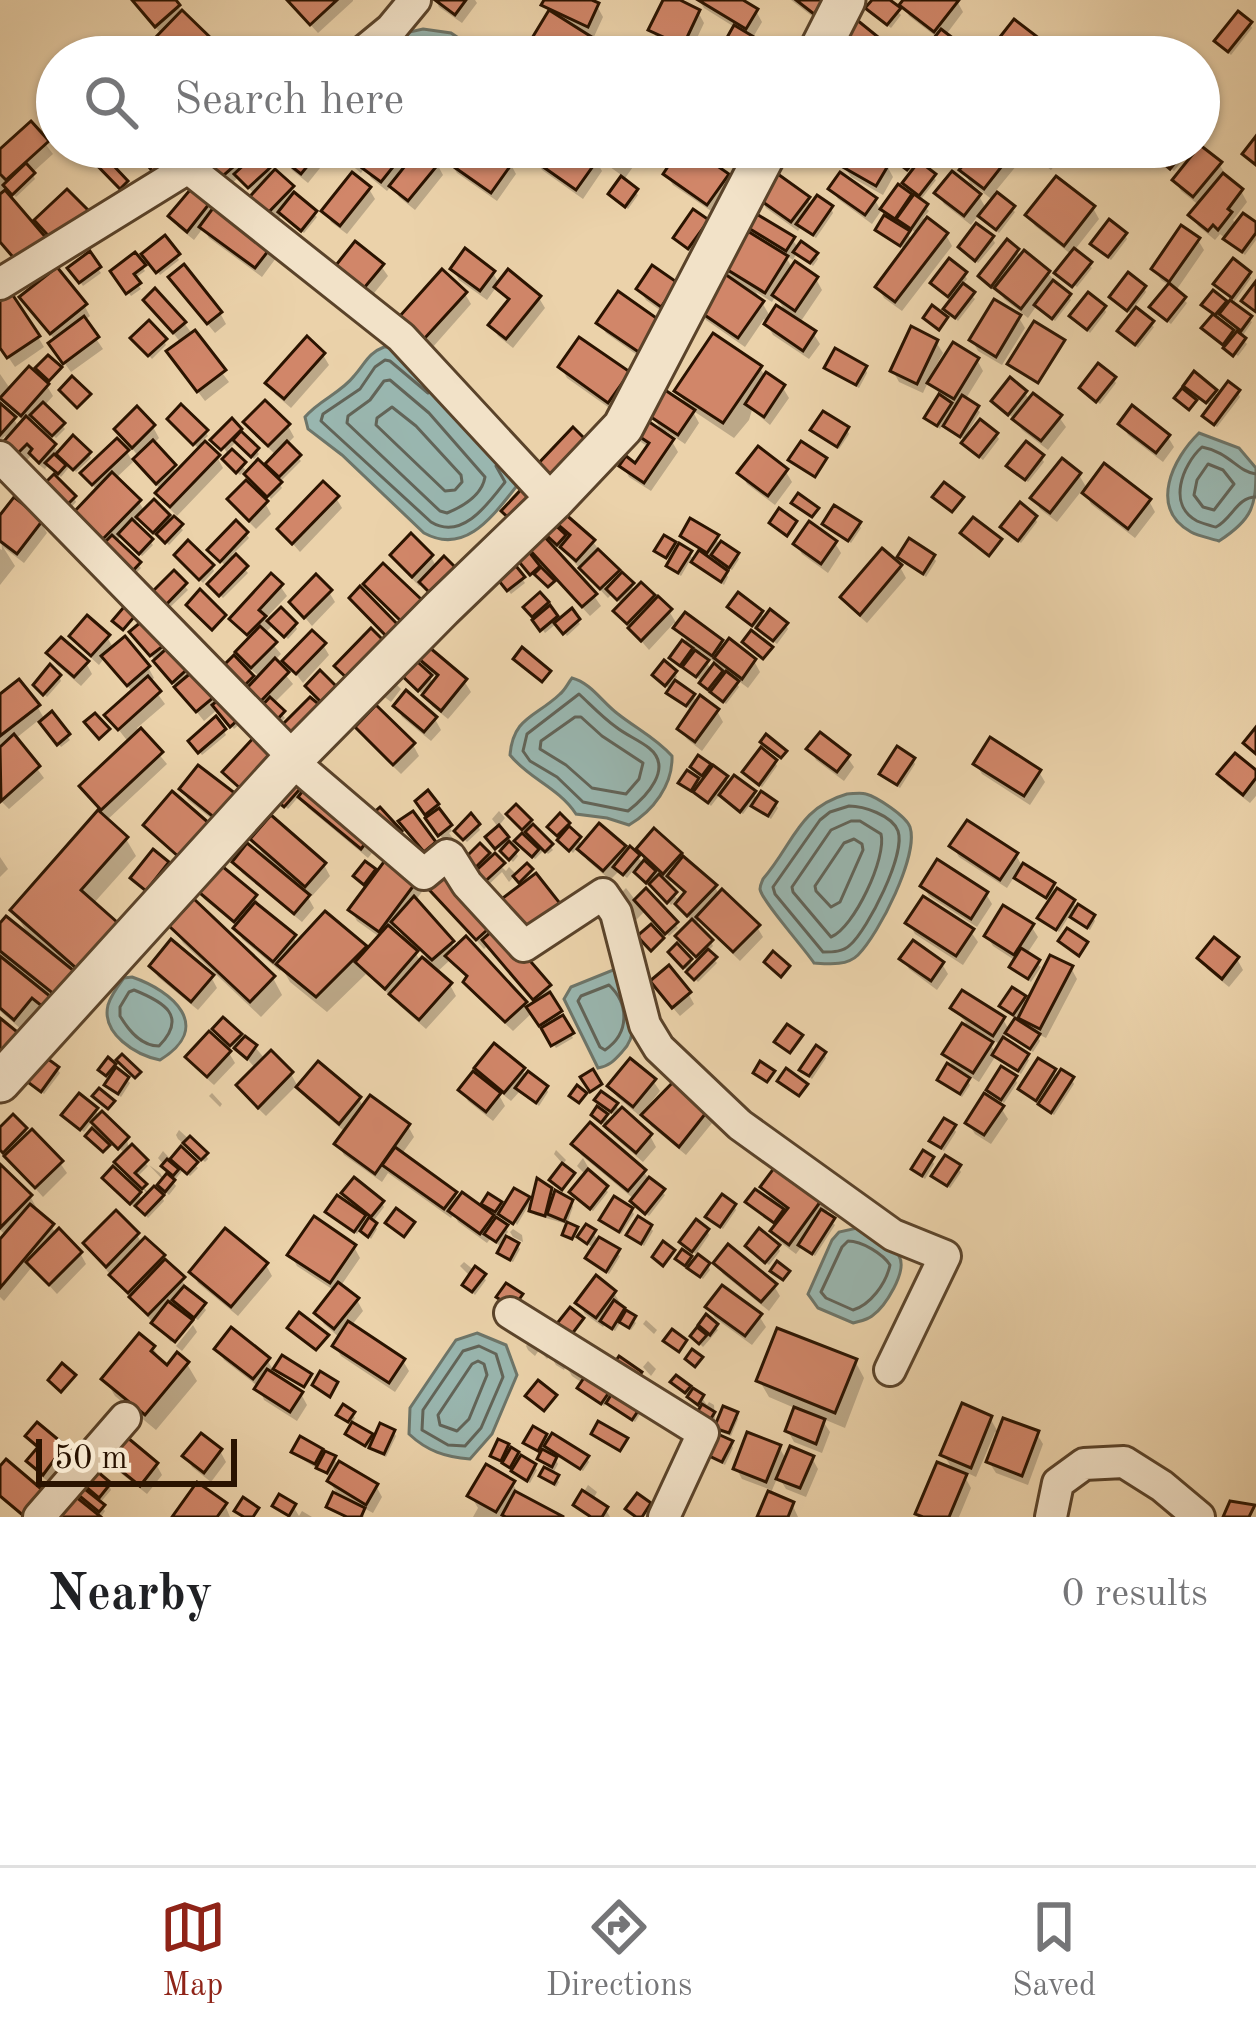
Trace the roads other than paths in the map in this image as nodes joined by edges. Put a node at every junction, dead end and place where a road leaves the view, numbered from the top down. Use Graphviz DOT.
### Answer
graph roads {
  1 [pos="415,0"];
  2 [pos="845,0"];
  3 [pos="382,36"];
  4 [pos="827,36"];
  5 [pos="758,168"];
  6 [pos="0,284"];
  7 [pos="0,457"];
  8 [pos="553,501"];
  9 [pos="293,760"];
  10 [pos="0,1082"];
  11 [pos="510,1313"];
  12 [pos="890,1370"];
  13 [pos="125,1418"];
  14 [pos="39,1517"];
  15 [pos="664,1517"];
  16 [pos="1051,1517"];
  17 [pos="1199,1517"];
  1 -- 3 [label="street"];
  2 -- 4 [label="street"];
  5 -- 8 [label="street"];
  6 -- 8 [label="street"];
  7 -- 9 [label="street"];
  8 -- 9 [label="street"];
  9 -- 10 [label="street"];
  9 -- 12 [label="street"];
  11 -- 15 [label="street"];
  13 -- 14 [label="street"];
  16 -- 17 [label="street"];
}
